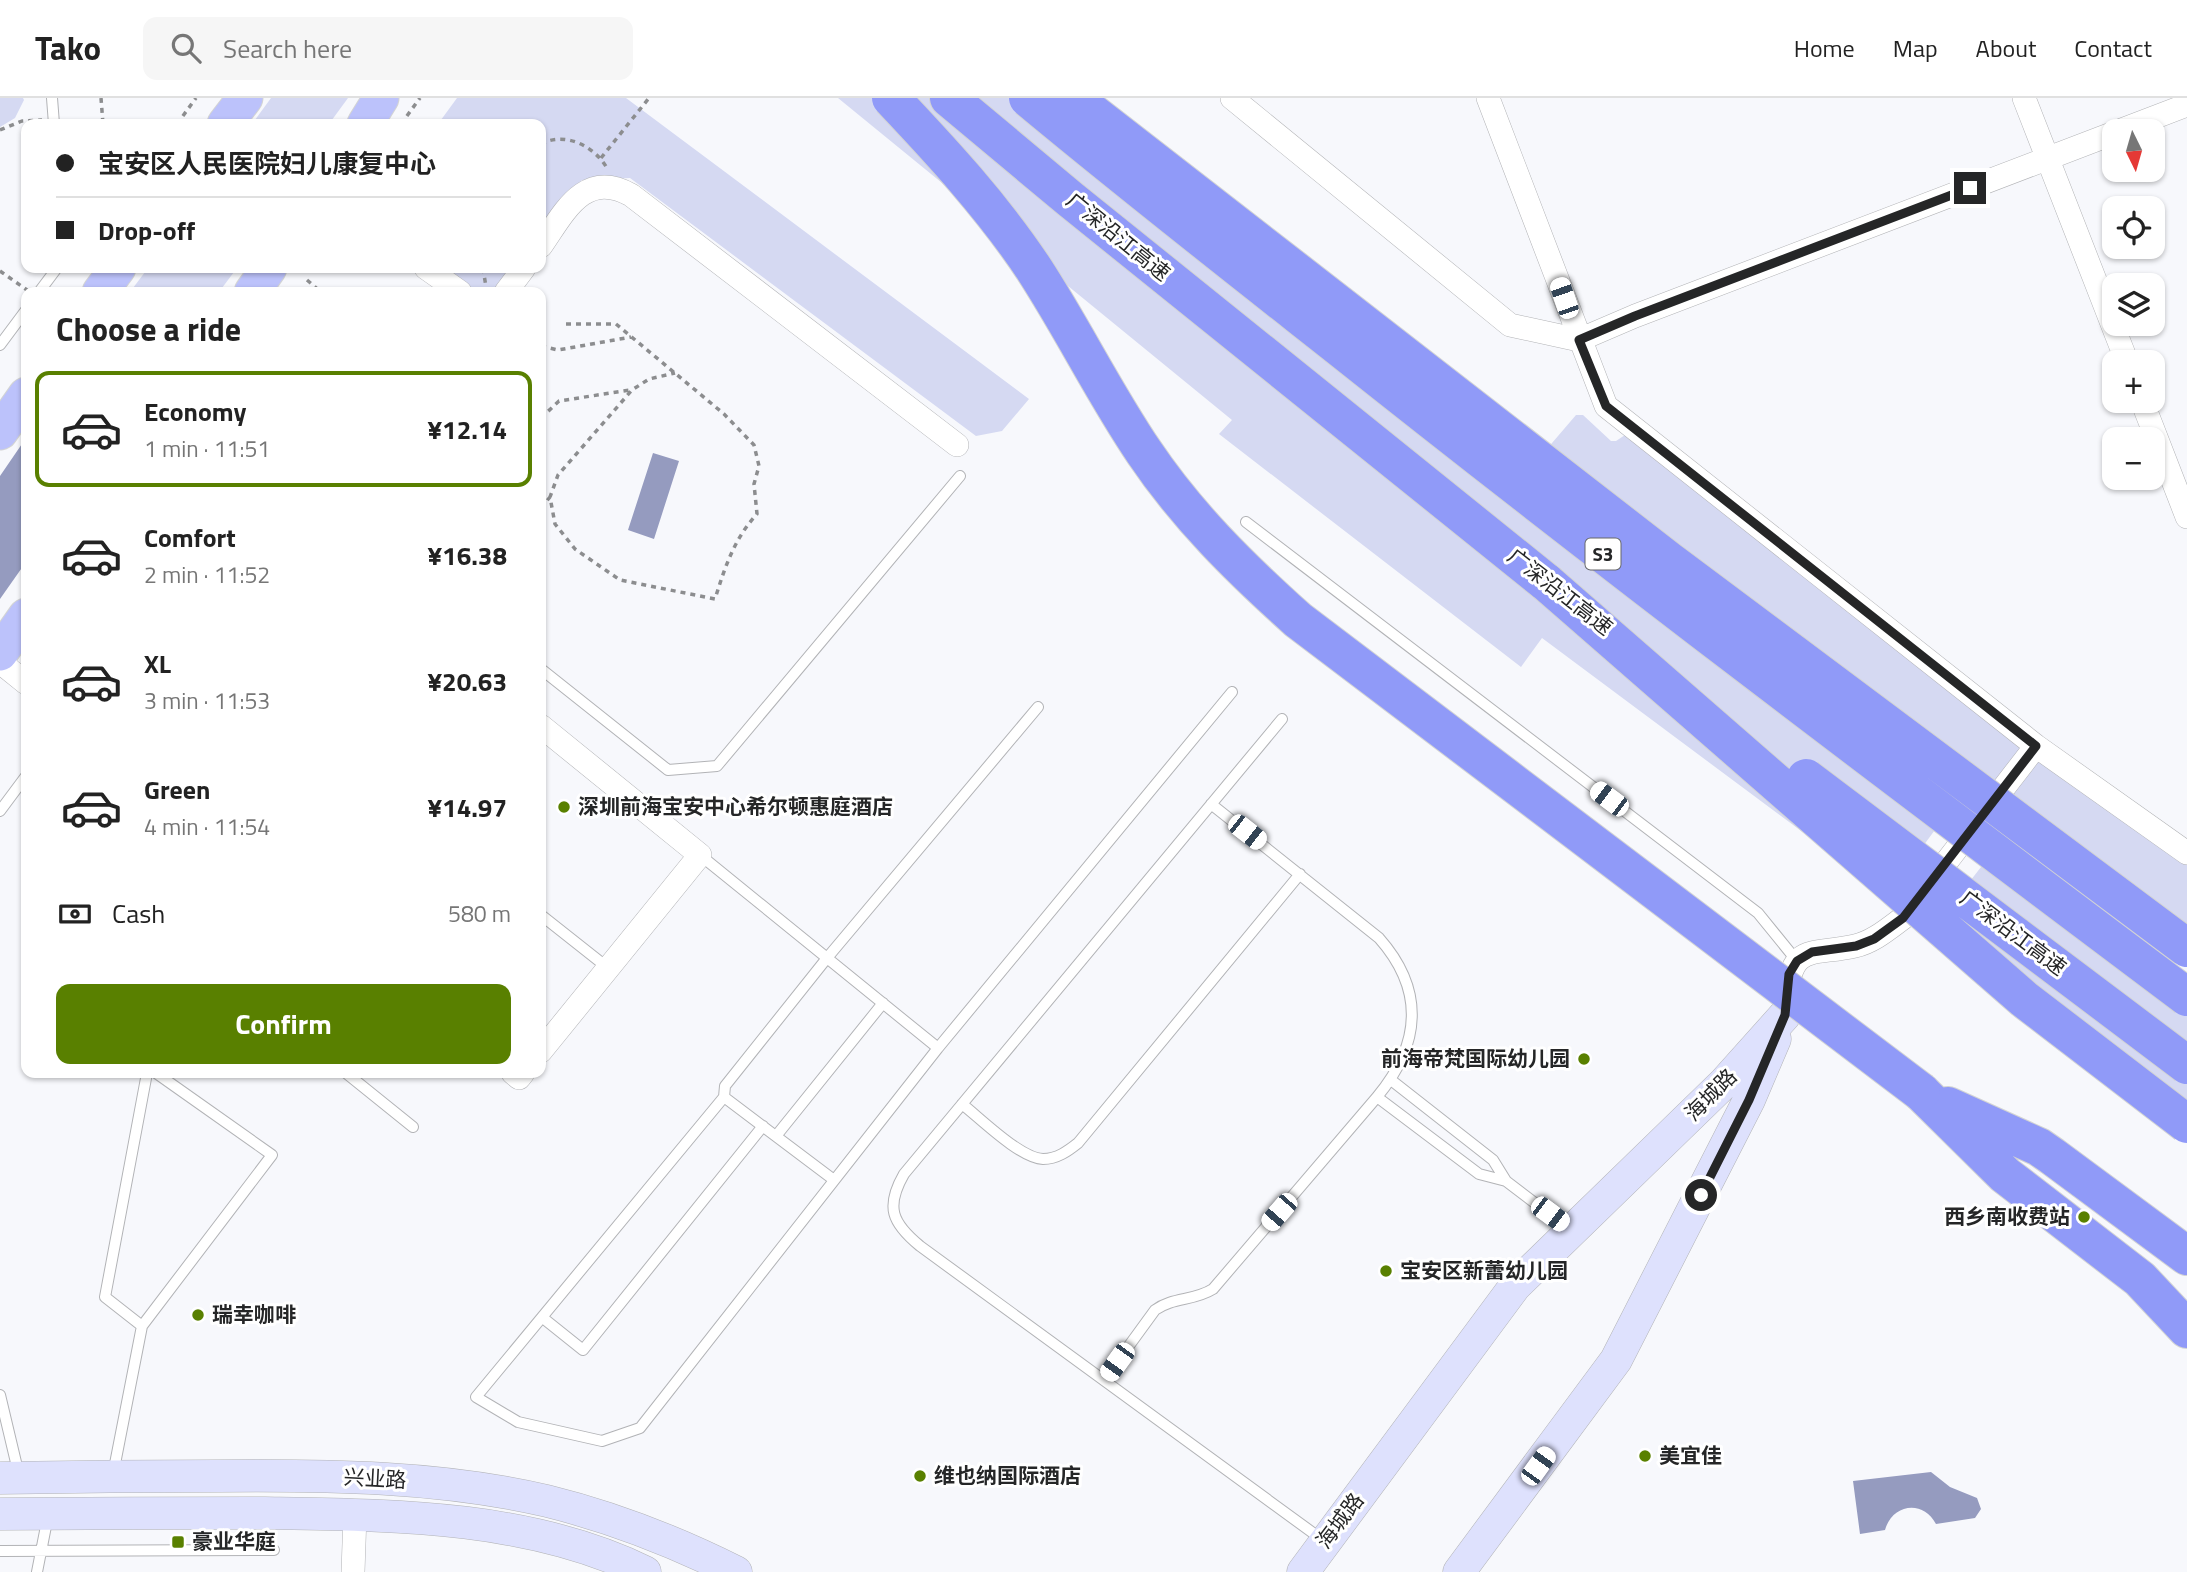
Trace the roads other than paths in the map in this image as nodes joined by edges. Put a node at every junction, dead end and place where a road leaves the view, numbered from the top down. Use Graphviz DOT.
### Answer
graph roads {
  1 [pos="52,98"];
  2 [pos="245,98"];
  3 [pos="381,98"];
  4 [pos="891,98"];
  5 [pos="949,98"];
  6 [pos="1028,98"];
  7 [pos="1073,98"];
  8 [pos="1232,98"];
  9 [pos="1488,98"];
  10 [pos="2024,98"];
  11 [pos="2187,105"];
  12 [pos="54,119"];
  13 [pos="229,119"];
  14 [pos="368,119"];
  15 [pos="2150,119"];
  16 [pos="2102,137"];
  17 [pos="2048,158"];
  18 [pos="546,239"];
  19 [pos="433,273"];
  20 [pos="453,287"];
  21 [pos="21,317"];
  22 [pos="1579,340"];
  23 [pos="0,345"];
  24 [pos="2122,350"];
  25 [pos="21,402"];
  26 [pos="2147,413"];
  27 [pos="0,432"];
  28 [pos="957,444"];
  29 [pos="960,476"];
  30 [pos="2187,517"];
  31 [pos="1246,522"];
  32 [pos="1547,583"];
  33 [pos="21,623"];
  34 [pos="0,653"];
  35 [pos="0,662"];
  36 [pos="546,673"];
  37 [pos="21,679"];
  38 [pos="1232,692"];
  39 [pos="1038,707"];
  40 [pos="1282,719"];
  41 [pos="546,734"];
  42 [pos="2036,746"];
  43 [pos="21,783"];
  44 [pos="1212,804"];
  45 [pos="0,811"];
  46 [pos="2187,853"];
  47 [pos="700,855"];
  48 [pos="1300,874"];
  49 [pos="546,919"];
  50 [pos="2187,948"];
  51 [pos="827,958"];
  52 [pos="1797,961"];
  53 [pos="608,968"];
  54 [pos="2187,998"];
  55 [pos="883,1003"];
  56 [pos="1785,1015"];
  57 [pos="546,1045"];
  58 [pos="938,1048"];
  59 [pos="2187,1065"];
  60 [pos="146,1078"];
  61 [pos="163,1078"];
  62 [pos="352,1078"];
  63 [pos="1391,1080"];
  64 [pos="1921,1092"];
  65 [pos="724,1097"];
  66 [pos="1377,1097"];
  67 [pos="962,1104"];
  68 [pos="2187,1124"];
  69 [pos="763,1126"];
  70 [pos="413,1127"];
  71 [pos="776,1136"];
  72 [pos="834,1180"];
  73 [pos="1506,1181"];
  74 [pos="1572,1231"];
  75 [pos="2187,1256"];
  76 [pos="543,1318"];
  77 [pos="142,1326"];
  78 [pos="2187,1329"];
  79 [pos="1104,1380"];
  80 [pos="0,1395"];
  81 [pos="0,1448"];
  82 [pos="11,1468"];
  83 [pos="113,1476"];
  84 [pos="0,1514"];
  85 [pos="48,1514"];
  86 [pos="355,1515"];
  87 [pos="1325,1542"];
  88 [pos="274,1550"];
  89 [pos="0,1551"];
  90 [pos="41,1551"];
  91 [pos="37,1572"];
  92 [pos="353,1572"];
  93 [pos="645,1572"];
  94 [pos="736,1572"];
  95 [pos="1303,1572"];
  96 [pos="1460,1572"];
  1 -- 12 [label="lane"];
  2 -- 13 [label="main road"];
  3 -- 14 [label="main road"];
  4 -- 64 [label="highway, bridge"];
  5 -- 32 [label="highway, 广深沿江高速"];
  6 -- 54 [label="highway, S3, bridge"];
  7 -- 50 [label="highway, bridge"];
  8 -- 22 [label="street"];
  9 -- 22 [label="street"];
  10 -- 17 [label="street"];
  11 -- 15 [label="street"];
  16 -- 17 [label="street"];
  17 -- 22 [label="street"];
  17 -- 24 [label="street"];
  18 -- 28 [label="street"];
  19 -- 20 [label="street"];
  21 -- 23 [label="lane"];
  22 -- 42 [label="street"];
  25 -- 27 [label="main road"];
  26 -- 30 [label="street"];
  29 -- 36 [label="lane"];
  31 -- 52 [label="lane"];
  32 -- 59 [label="highway, 广深沿江高速, bridge"];
  32 -- 68 [label="highway, bridge"];
  33 -- 34 [label="main road"];
  35 -- 37 [label="street"];
  38 -- 58 [label="lane"];
  39 -- 51 [label="lane"];
  40 -- 44 [label="lane"];
  41 -- 47 [label="street"];
  42 -- 46 [label="street"];
  42 -- 52 [label="street"];
  43 -- 45 [label="lane"];
  44 -- 48 [label="lane"];
  44 -- 67 [label="lane"];
  47 -- 51 [label="lane"];
  47 -- 53 [label="street"];
  48 -- 63 [label="lane"];
  48 -- 67 [label="lane"];
  49 -- 53 [label="lane"];
  51 -- 55 [label="lane"];
  51 -- 65 [label="lane"];
  52 -- 56 [label="street"];
  53 -- 57 [label="street"];
  55 -- 58 [label="lane"];
  55 -- 71 [label="lane"];
  56 -- 74 [label="main road, 海城路"];
  56 -- 96 [label="main road, 海城路"];
  58 -- 72 [label="lane"];
  60 -- 77 [label="lane"];
  61 -- 77 [label="lane"];
  62 -- 70 [label="lane"];
  63 -- 66 [label="lane"];
  63 -- 73 [label="lane"];
  64 -- 75 [label="highway"];
  64 -- 78 [label="highway"];
  65 -- 69 [label="lane"];
  65 -- 76 [label="lane"];
  66 -- 73 [label="lane"];
  66 -- 79 [label="lane"];
  67 -- 79 [label="lane"];
  69 -- 71 [label="lane"];
  69 -- 76 [label="lane"];
  71 -- 72 [label="lane"];
  72 -- 76 [label="lane"];
  73 -- 74 [label="lane"];
  74 -- 87 [label="main road, 海城路"];
  77 -- 83 [label="lane"];
  79 -- 87 [label="lane"];
  80 -- 82 [label="lane"];
  81 -- 82 [label="lane"];
  82 -- 83 [label="main road, 兴业路"];
  83 -- 94 [label="main road, 兴业路"];
  84 -- 85 [label="main road, 兴业路"];
  85 -- 86 [label="main road, 兴业路"];
  85 -- 90 [label="lane"];
  86 -- 92 [label="street"];
  86 -- 93 [label="main road, 兴业路"];
  87 -- 95 [label="main road, 海城路"];
  88 -- 90 [label="lane"];
  89 -- 90 [label="lane"];
  90 -- 91 [label="lane"];
}
